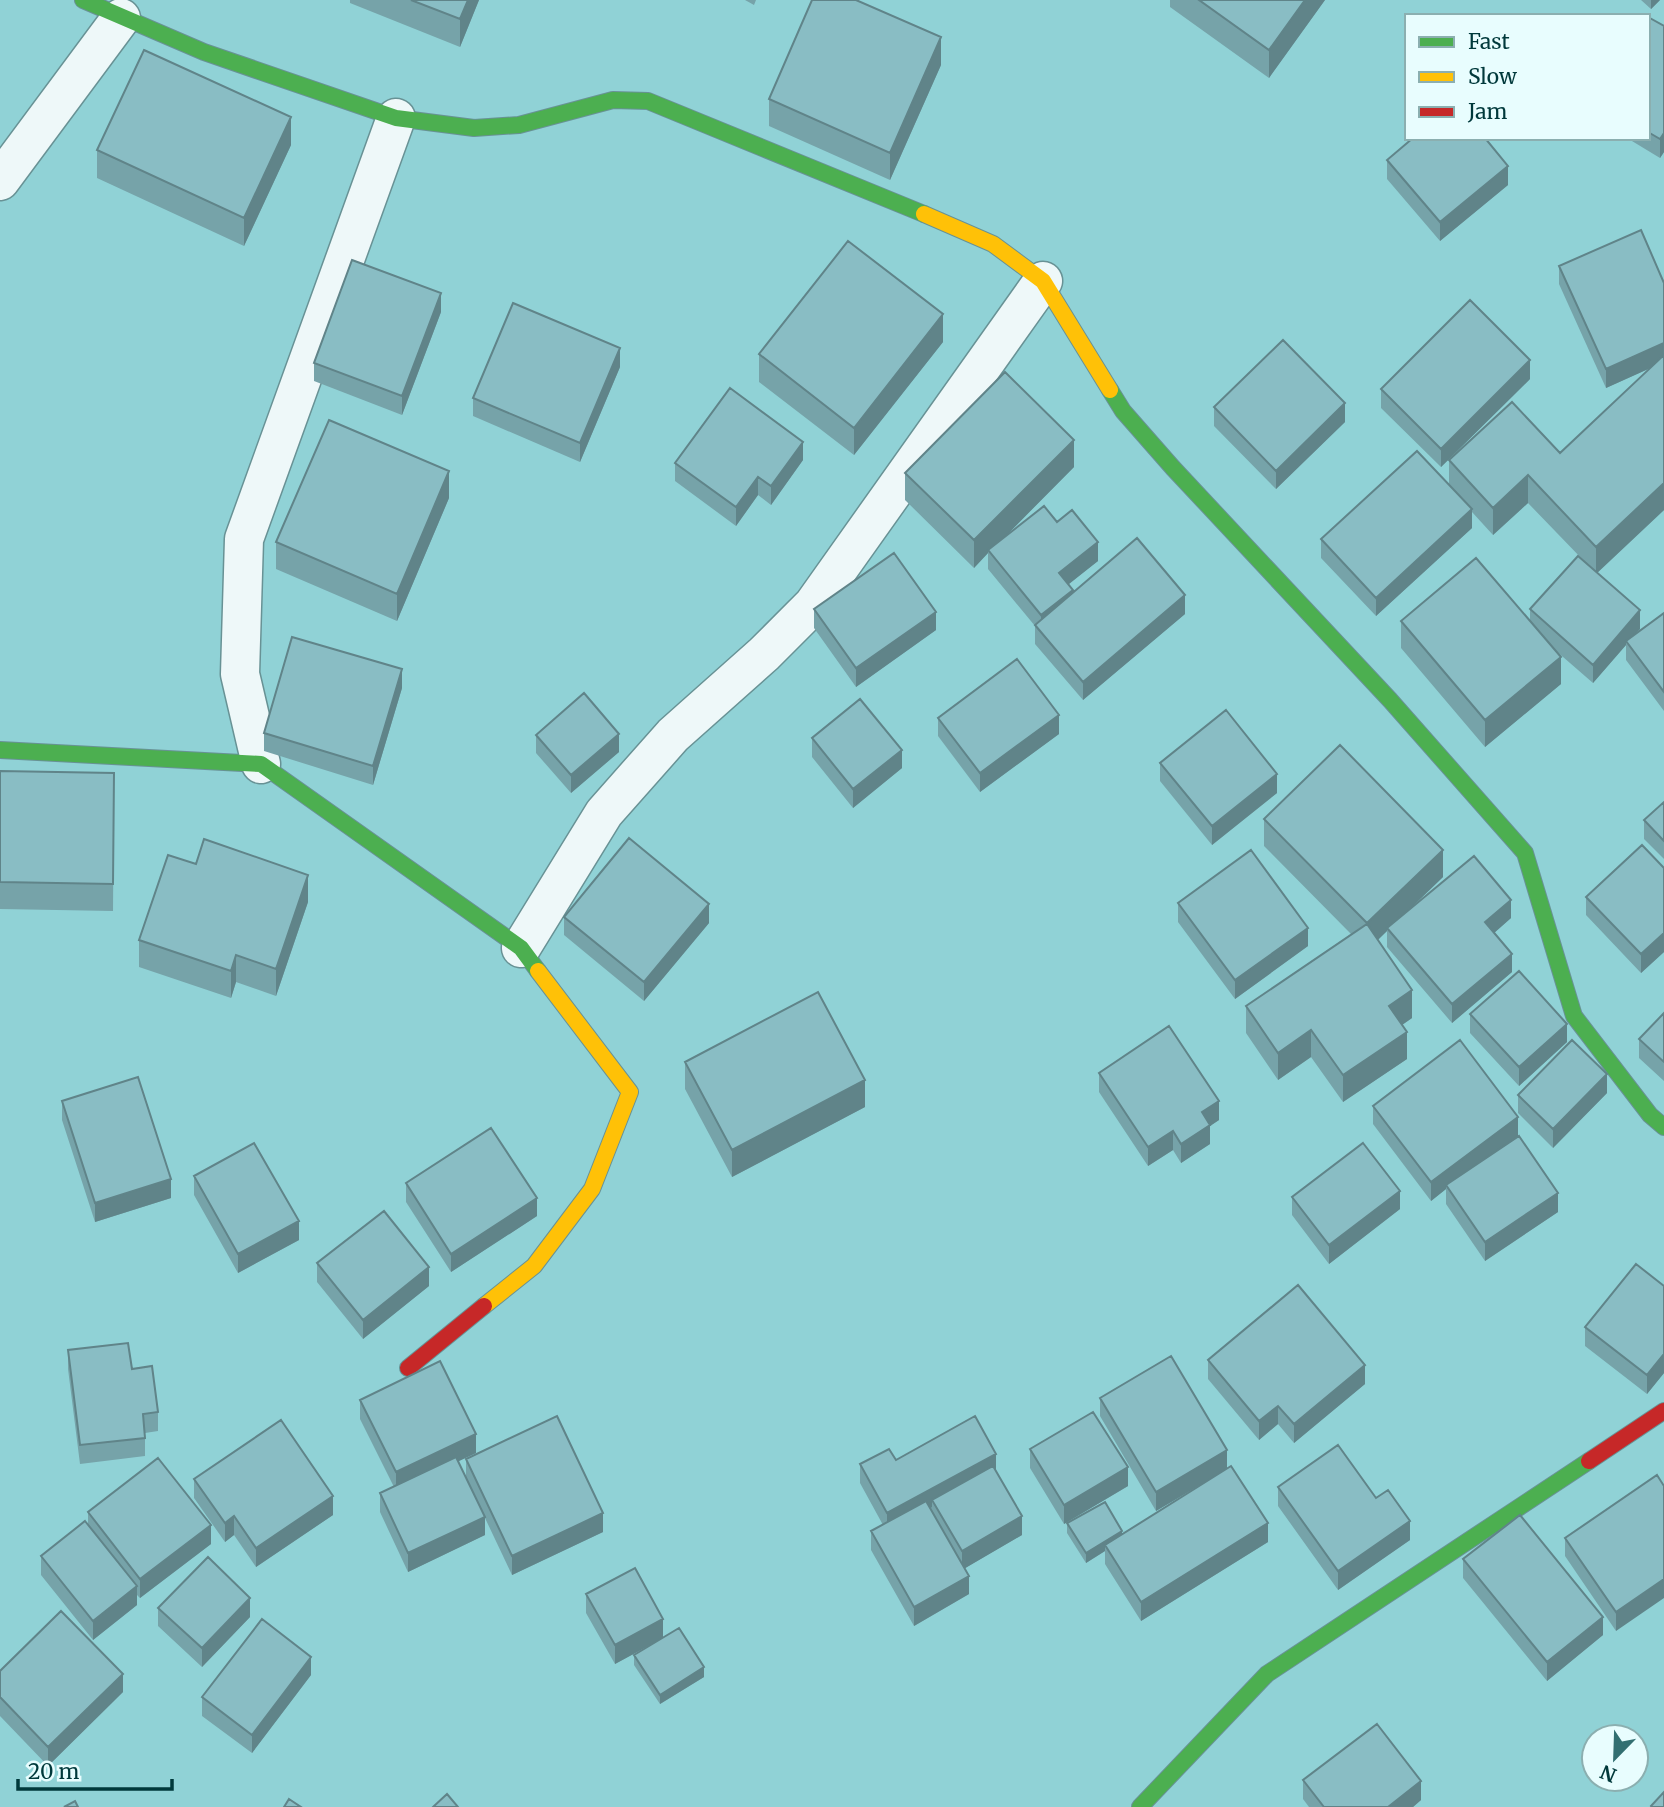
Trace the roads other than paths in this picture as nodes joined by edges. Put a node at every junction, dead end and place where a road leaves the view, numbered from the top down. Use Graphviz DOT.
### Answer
graph roads {
  1 [pos="83,0"];
  2 [pos="121,19"];
  3 [pos="396,118"];
  4 [pos="0,181"];
  5 [pos="1043,281"];
  6 [pos="0,750"];
  7 [pos="261,764"];
  8 [pos="521,948"];
  9 [pos="1664,1127"];
  10 [pos="408,1368"];
  11 [pos="1664,1411"];
  12 [pos="1140,1807"];
  1 -- 2 [label="street"];
  2 -- 3 [label="street"];
  2 -- 4 [label="street"];
  3 -- 5 [label="street"];
  3 -- 7 [label="street"];
  5 -- 8 [label="street"];
  5 -- 9 [label="street"];
  6 -- 7 [label="street"];
  7 -- 8 [label="street"];
  8 -- 10 [label="street"];
  11 -- 12 [label="street"];
}
